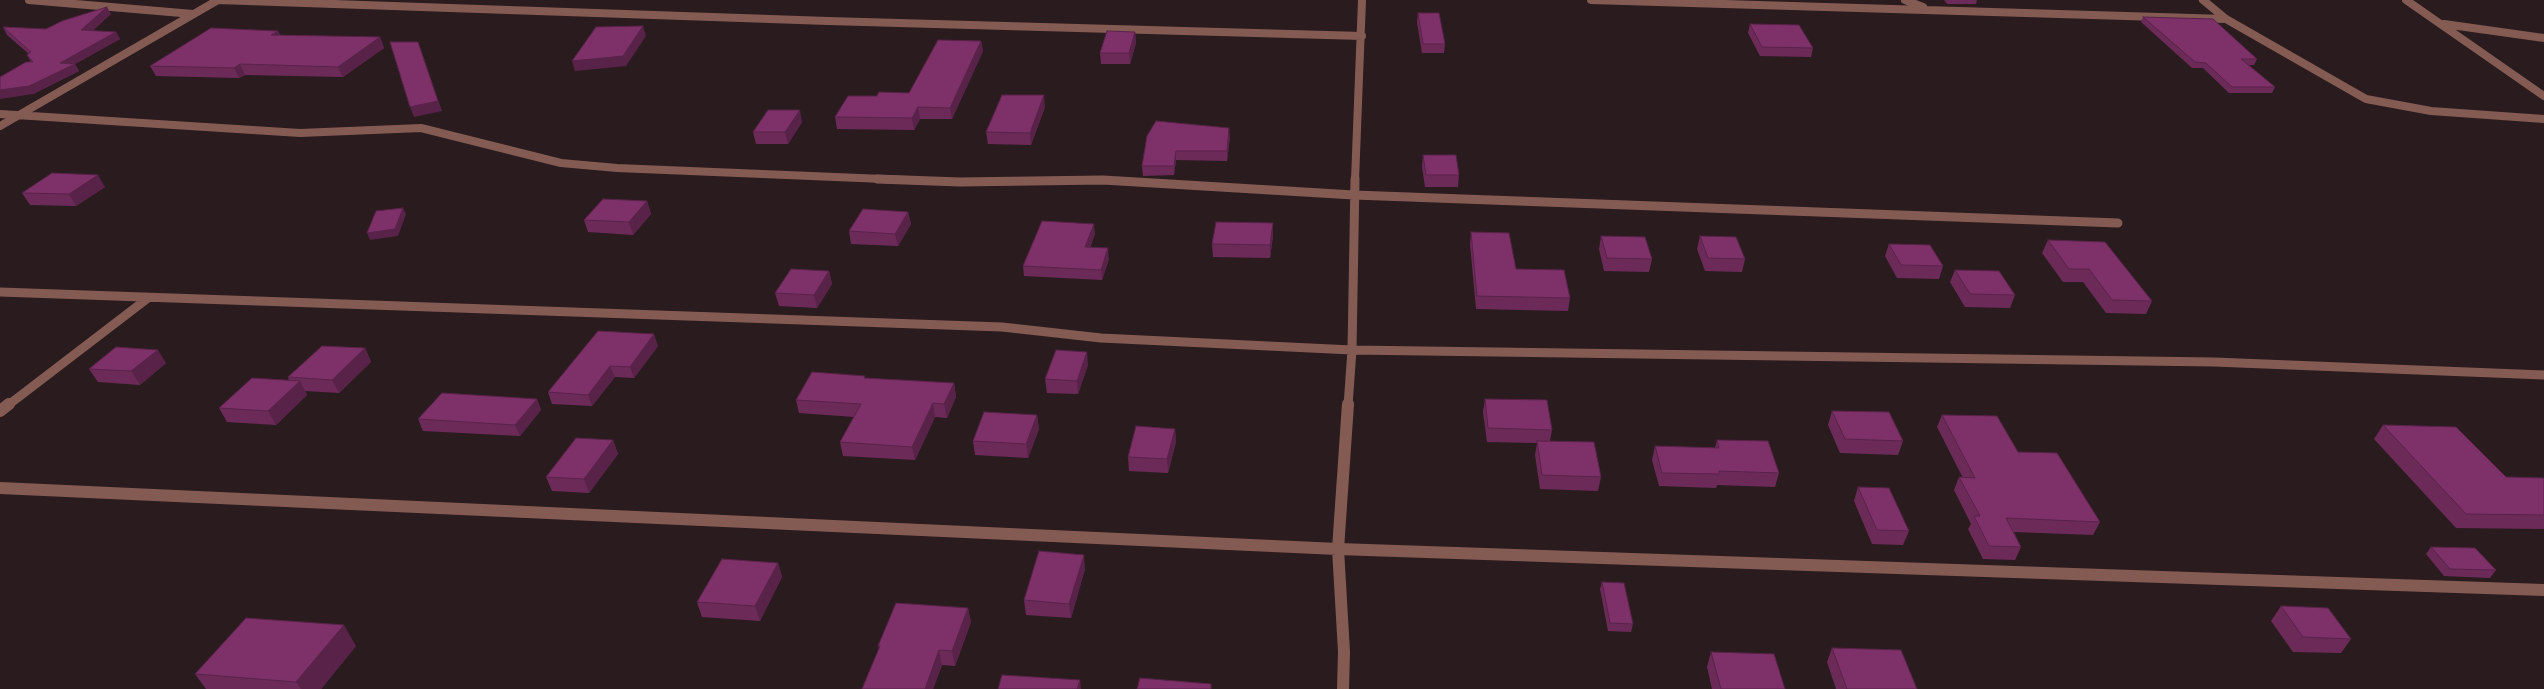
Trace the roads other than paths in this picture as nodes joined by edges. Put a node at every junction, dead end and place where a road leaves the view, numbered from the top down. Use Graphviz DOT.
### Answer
graph roads {
  1 [pos="30,0"];
  2 [pos="494,0"];
  3 [pos="1362,0"];
  4 [pos="1591,0"];
  5 [pos="1905,0"];
  6 [pos="2203,0"];
  7 [pos="2406,0"];
  8 [pos="482,9"];
  9 [pos="1931,10"];
  10 [pos="192,14"];
  11 [pos="2226,19"];
  12 [pos="2439,23"];
  13 [pos="1362,36"];
  14 [pos="2544,38"];
  15 [pos="2544,96"];
  16 [pos="0,114"];
  17 [pos="18,115"];
  18 [pos="2544,119"];
  19 [pos="0,126"];
  20 [pos="1354,195"];
  21 [pos="2118,223"];
  22 [pos="0,292"];
  23 [pos="148,298"];
  24 [pos="1352,350"];
  25 [pos="2544,375"];
  26 [pos="0,411"];
  27 [pos="0,488"];
  28 [pos="1338,549"];
  29 [pos="2544,590"];
  30 [pos="1344,689"];
  1 -- 10 [label="street"];
  2 -- 8 [label="street"];
  3 -- 13 [label="street"];
  4 -- 9 [label="street"];
  5 -- 9 [label="street"];
  6 -- 11 [label="street"];
  7 -- 12 [label="street"];
  8 -- 10 [label="street"];
  8 -- 13 [label="street"];
  9 -- 11 [label="street"];
  10 -- 17 [label="street"];
  11 -- 18 [label="street"];
  12 -- 14 [label="street"];
  12 -- 15 [label="street"];
  13 -- 20 [label="street"];
  16 -- 17 [label="street"];
  17 -- 19 [label="street"];
  17 -- 20 [label="street"];
  20 -- 21 [label="street"];
  20 -- 24 [label="street"];
  22 -- 23 [label="street"];
  23 -- 24 [label="street"];
  23 -- 26 [label="street"];
  24 -- 25 [label="street"];
  24 -- 28 [label="street"];
  27 -- 28 [label="street"];
  28 -- 29 [label="street"];
  28 -- 30 [label="street"];
}
